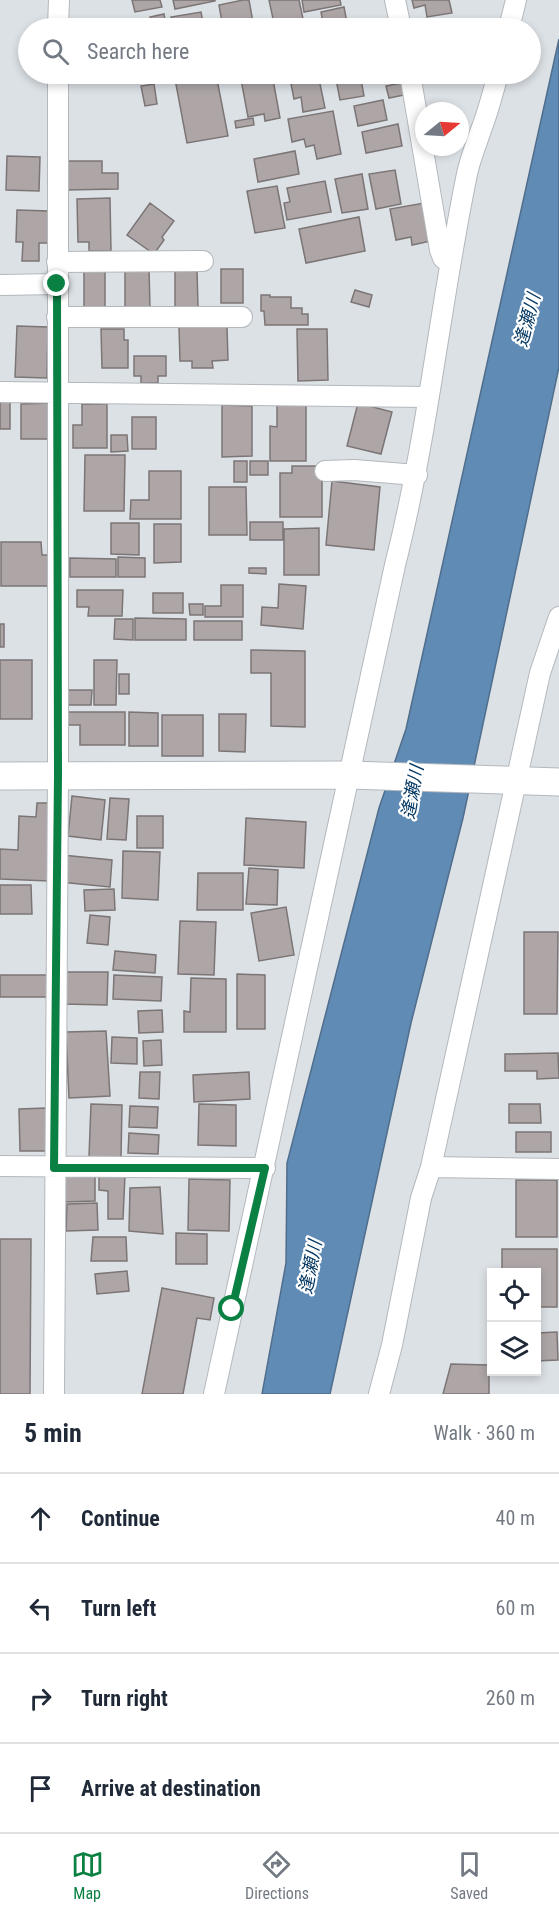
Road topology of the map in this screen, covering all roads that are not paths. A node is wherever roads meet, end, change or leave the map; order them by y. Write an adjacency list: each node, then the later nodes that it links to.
1 (59, 0): 4 (street)
2 (395, 0): 5 (street)
3 (516, 0): 6 (street)
4 (58, 18)
5 (399, 18)
6 (512, 18)
7 (58, 84): 11 (street)
8 (412, 84): 12 (street)
9 (495, 84): 12 (street)
10 (203, 261): 11 (street)
11 (57, 262): 13 (street)
12 (450, 263): 19 (street)
13 (57, 284): 14 (street); 15 (street)
14 (0, 285)
15 (57, 317): 16 (street); 18 (street)
16 (242, 317)
17 (0, 392): 18 (street)
18 (57, 392): 19 (street); 23 (street)
19 (429, 397): 21 (street)
20 (325, 471): 21 (street)
21 (417, 475): 24 (street)
22 (559, 617): 26 (street)
23 (58, 775): 24 (street); 25 (street); 30 (street)
24 (350, 775): 26 (street); 31 (street)
25 (0, 776)
26 (516, 780): 27 (street); 29 (street)
27 (559, 782)
28 (0, 1166): 30 (street)
29 (431, 1167): 32 (street); 35 (street)
30 (54, 1168): 31 (street); 33 (street)
31 (265, 1168): 34 (street)
32 (559, 1169)
33 (54, 1394)
34 (214, 1394)
35 (380, 1394)

